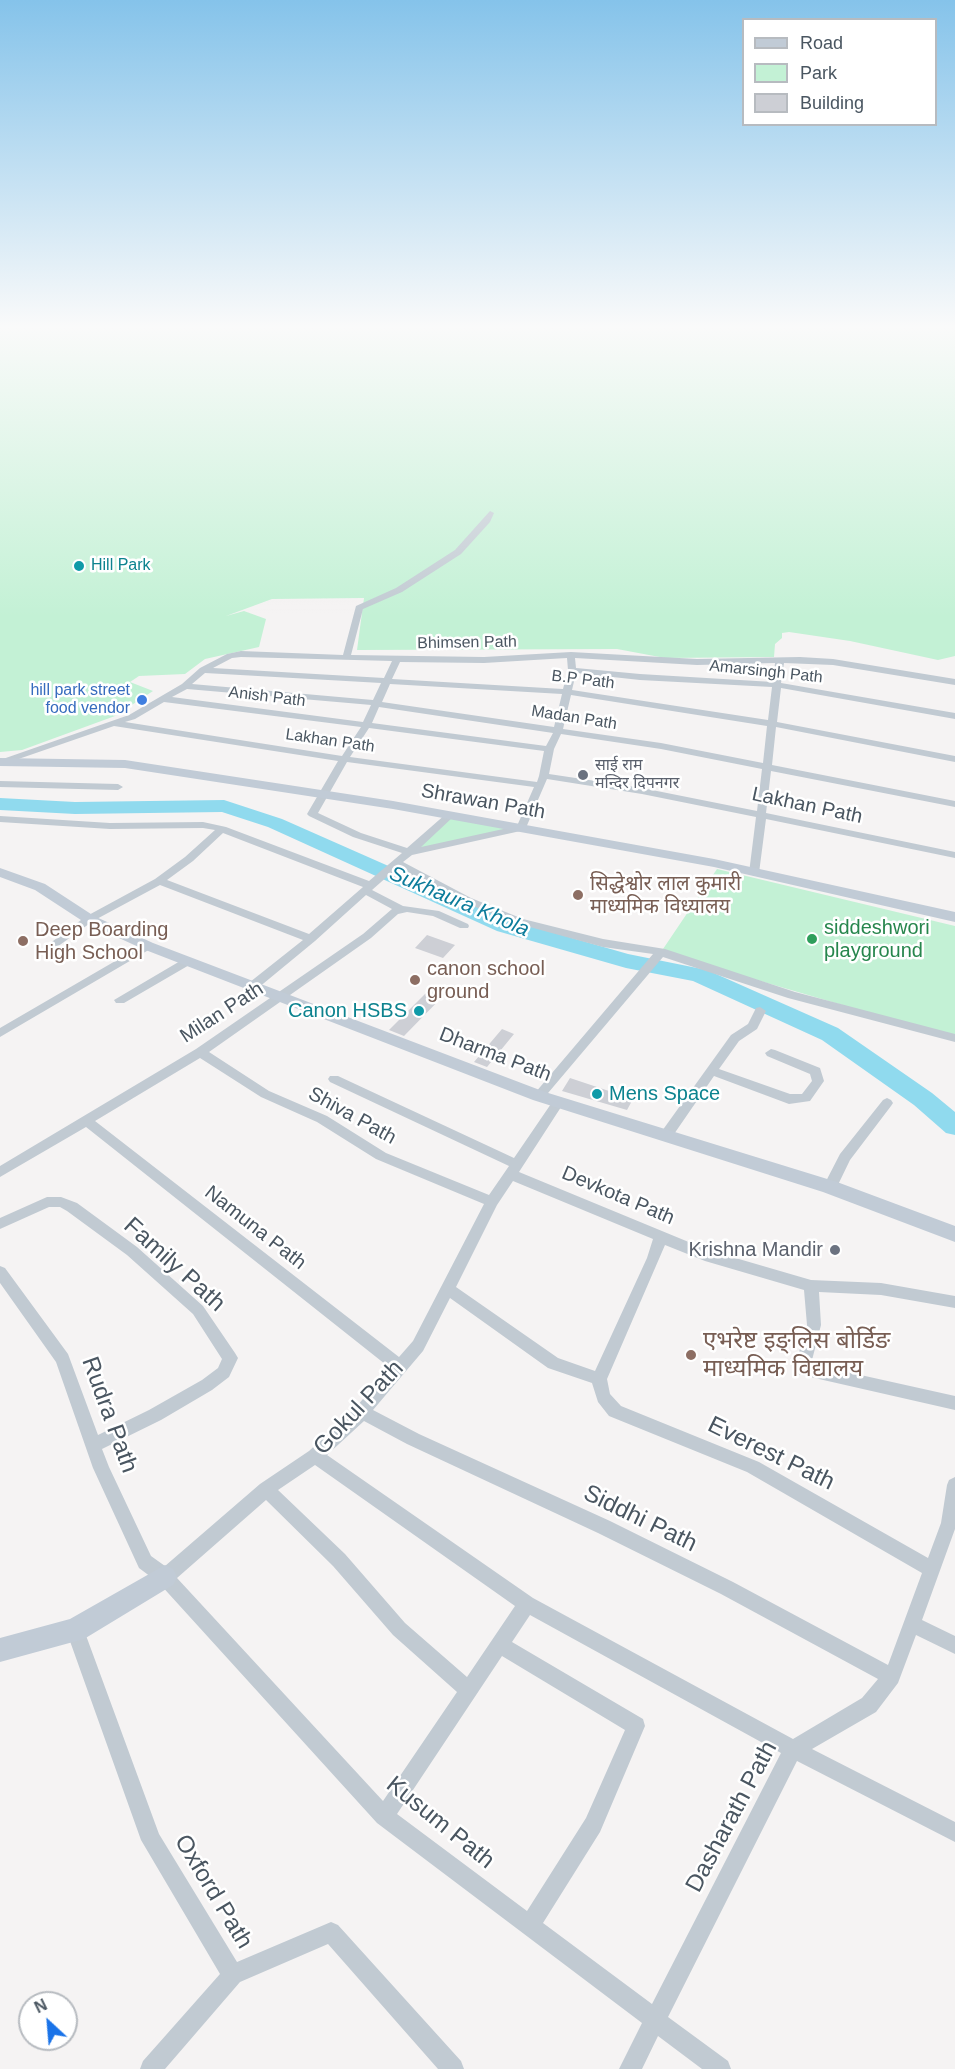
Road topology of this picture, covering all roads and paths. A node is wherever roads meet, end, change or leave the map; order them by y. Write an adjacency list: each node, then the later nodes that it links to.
1 (490, 513): 3 (street)
2 (571, 655): 4 (street, Bhimsen Path); 5 (street, Bhimsen Path); 7 (street)
3 (347, 656): 4 (street, Bhimsen Path); 6 (street, Bhimsen Path)
4 (397, 659): 9 (street)
5 (780, 660): 8 (street, Bhimsen Path); 10 (street)
6 (203, 670): 9 (street, B.P Path); 11 (street, Bhimsen Path)
7 (572, 670): 10 (street, Amarsingh Path); 12 (street)
8 (955, 682)
9 (387, 683): 12 (street, B.P Path); 14 (street)
10 (777, 685): 15 (street, Amarsingh Path); 18 (street)
11 (185, 686): 13 (street, Bhimsen Path); 14 (street, Madan Path)
12 (567, 692): 18 (street, B.P Path); 19 (street)
13 (163, 699): 16 (street, Bhimsen Path); 17 (street, Anish Path)
14 (375, 704): 17 (street); 19 (street, Madan Path)
15 (955, 716)
16 (116, 724): 21 (street, Lakhan Path); 23 (street, Bhimsen Path)
17 (366, 724): 20 (street, Anish Path); 21 (street)
18 (774, 724): 22 (street, B.P Path); 24 (street)
19 (558, 731): 20 (street); 24 (street, Madan Path)
20 (549, 749): 25 (street)
21 (344, 759): 25 (street, Lakhan Path); 28 (street)
22 (955, 759)
23 (2, 761): 28 (street, Shrawan Path)
24 (766, 767): 29 (street, Madan Path); 31 (street)
25 (542, 781): 31 (street, Lakhan Path); 33 (street)
26 (0, 784): 27 (street)
27 (118, 787)
28 (324, 796): 30 (street, Shrawan Path); 35 (street)
29 (955, 804)
30 (450, 815): 33 (street, Shrawan Path); 35 (street)
31 (763, 815): 36 (street, Lakhan Path); 39 (street)
32 (0, 819): 34 (street)
33 (521, 828): 35 (street); 39 (street, Shrawan Path)
34 (222, 829): 40 (street); 41 (street)
35 (410, 852): 37 (street)
36 (955, 855)
37 (396, 862): 41 (street); 49 (street)
38 (0, 872): 44 (street, Dharma Path)
39 (754, 873): 43 (street, Shrawan Path)
40 (159, 881): 44 (street); 46 (street)
41 (369, 885): 42 (street); 46 (street)
42 (400, 909): 45 (street); 52 (street, Milan Path)
43 (955, 916)
44 (89, 919): 47 (street); 48 (street, Dharma Path)
45 (464, 926)
46 (311, 939): 51 (street)
47 (57, 943)
48 (148, 946): 50 (street, Dharma Path); 55 (street)
49 (659, 956): 56 (street); 61 (street)
50 (187, 961): 51 (street, Dharma Path); 53 (street)
51 (254, 985): 52 (street, Dharma Path)
52 (283, 996): 57 (street, Milan Path); 61 (street, Dharma Path)
53 (120, 1000)
54 (760, 1011): 59 (street)
55 (0, 1033)
56 (955, 1038)
57 (200, 1052): 64 (street, Milan Path); 69 (street, Shiva Path)
58 (771, 1053): 59 (street)
59 (712, 1071): 65 (street)
60 (334, 1079): 66 (street, Devkota Path)
61 (539, 1096): 62 (street, Dharma Path)
62 (559, 1101): 65 (street, Dharma Path); 66 (street, Gokul Path)
63 (887, 1103): 68 (street)
64 (87, 1121): 67 (street, Milan Path); 77 (street, Namuna Path)
65 (667, 1134): 68 (street, Dharma Path)
66 (515, 1170): 69 (street, Gokul Path); 72 (street, Devkota Path)
67 (0, 1172)
68 (830, 1187): 71 (street, Dharma Path)
69 (492, 1202): 75 (street, Gokul Path)
70 (0, 1224): 81 (street, Family Path)
71 (955, 1234)
72 (661, 1237): 74 (street, Devkota Path); 78 (street)
73 (0, 1272): 81 (street, Rudra Path)
74 (811, 1286): 76 (street, Devkota Path); 79 (street)
75 (448, 1289): 77 (street, Gokul Path); 78 (street)
76 (955, 1302)
77 (399, 1366): 80 (street, Gokul Path)
78 (599, 1379): 86 (street, Everest Path)
79 (955, 1403)
80 (362, 1413): 82 (street, Gokul Path); 94 (street, Siddhi Path)
81 (94, 1445): 87 (street, Rudra Path)
82 (315, 1456): 84 (street, Gokul Path); 88 (street)
83 (955, 1485): 85 (street, Dasharath Path)
84 (266, 1489): 87 (street, Gokul Path); 95 (street)
85 (952, 1524): 86 (street, Dasharath Path)
86 (933, 1570): 89 (street, Dasharath Path)
87 (165, 1577): 90 (street, Gokul Path); 97 (street, Kusum Path)
88 (527, 1604): 91 (street); 96 (street)
89 (914, 1625): 92 (street); 94 (street, Dasharath Path)
90 (75, 1630): 93 (street, Gokul Path); 100 (street, Oxford Path)
91 (501, 1645): 95 (street); 99 (street)
92 (955, 1645)
93 (0, 1650)
94 (892, 1677): 96 (street, Dasharath Path)
95 (470, 1691): 97 (street)
96 (792, 1749): 98 (street); 101 (street, Dasharath Path)
97 (384, 1816): 99 (street, Kusum Path)
98 (955, 1832)
99 (530, 1926): 101 (street, Kusum Path)
100 (233, 1975): 102 (street); 103 (street, Oxford Path)
101 (657, 2019): 104 (street, Dasharath Path); 105 (street, Kusum Path)
102 (151, 2069)
103 (453, 2069)
104 (630, 2069)
105 (720, 2069)

